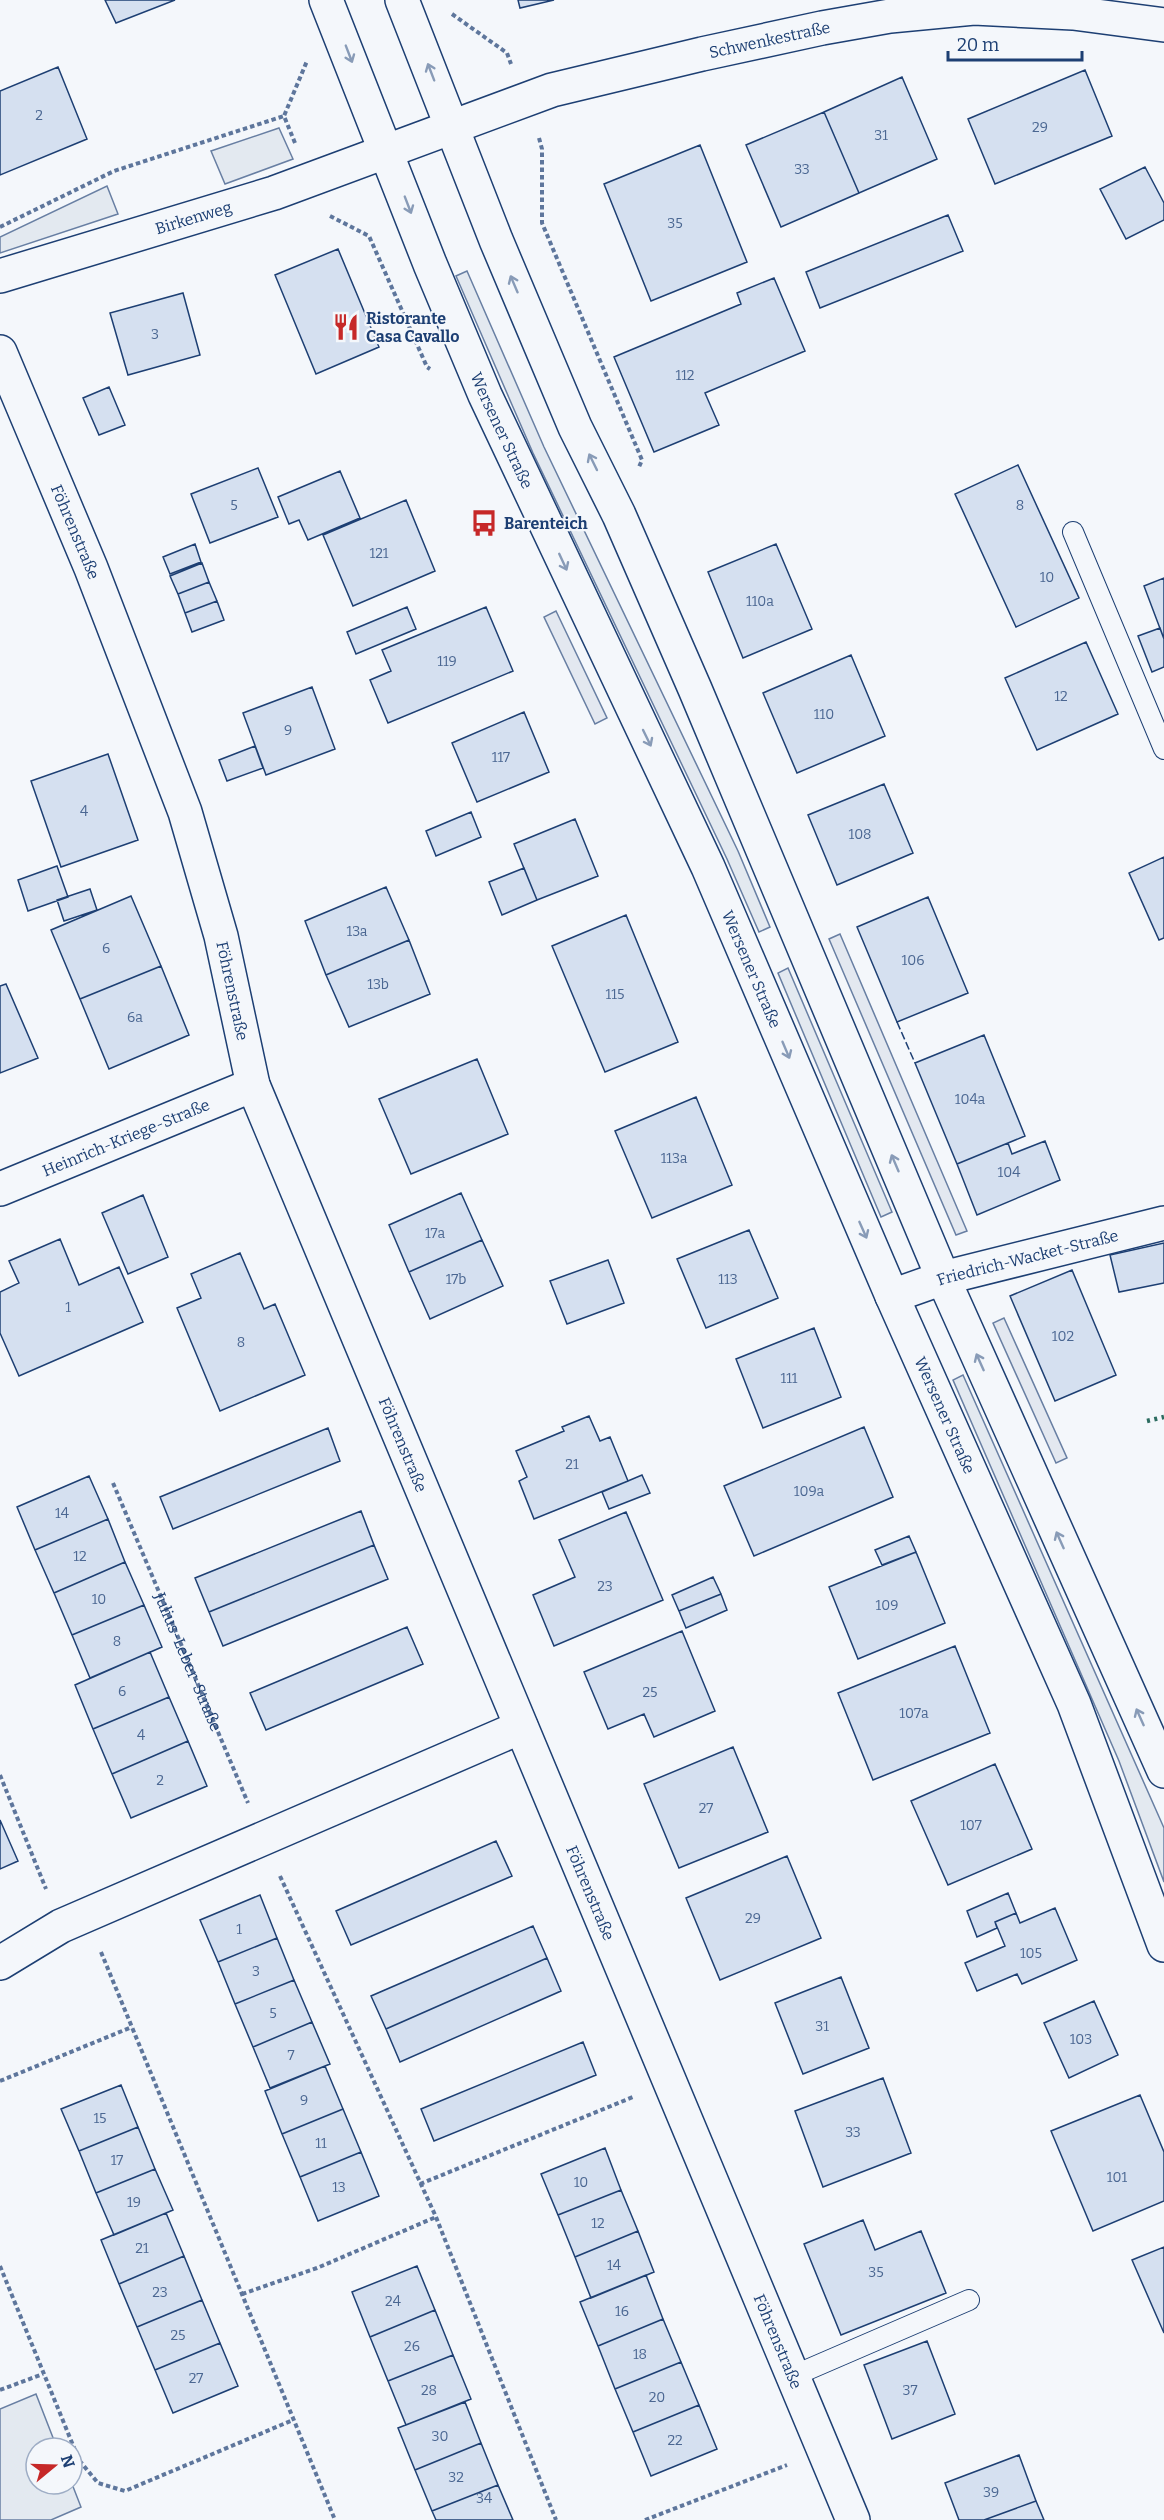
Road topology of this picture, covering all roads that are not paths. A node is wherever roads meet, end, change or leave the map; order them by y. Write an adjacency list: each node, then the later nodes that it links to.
1 (326, 0): 6 (street, Wersener Straße, one-way to 6)
2 (402, 0): 5 (street, one-way to 2)
3 (974, 4): 4 (street, Schwenkestraße); 5 (street, Schwenkestraße)
4 (1164, 25)
5 (452, 126): 6 (street, Schwenkestraße); 14 (street, one-way to 5)
6 (387, 151): 7 (street, Birkenweg); 15 (street, Wersener Straße, one-way to 15)
7 (0, 276)
8 (0, 352): 11 (street, Föhrenstraße)
9 (1073, 532): 10 (lane)
10 (1164, 748)
11 (253, 1085): 12 (street, Heinrich-Kriege-Straße); 16 (street, Föhrenstraße)
12 (0, 1189)
13 (1164, 1223): 14 (street, Friedrich-Wacket-Straße)
14 (943, 1278): 15 (street, Friedrich-Wacket-Straße); 17 (street, one-way to 14)
15 (892, 1296): 18 (street, Wersener Straße)
16 (521, 1727): 19 (street); 21 (street, Föhrenstraße)
17 (1164, 1771)
18 (1164, 1945)
19 (0, 1963)
20 (969, 2300): 21 (lane)
21 (793, 2376): 22 (street, Föhrenstraße)
22 (853, 2520)

